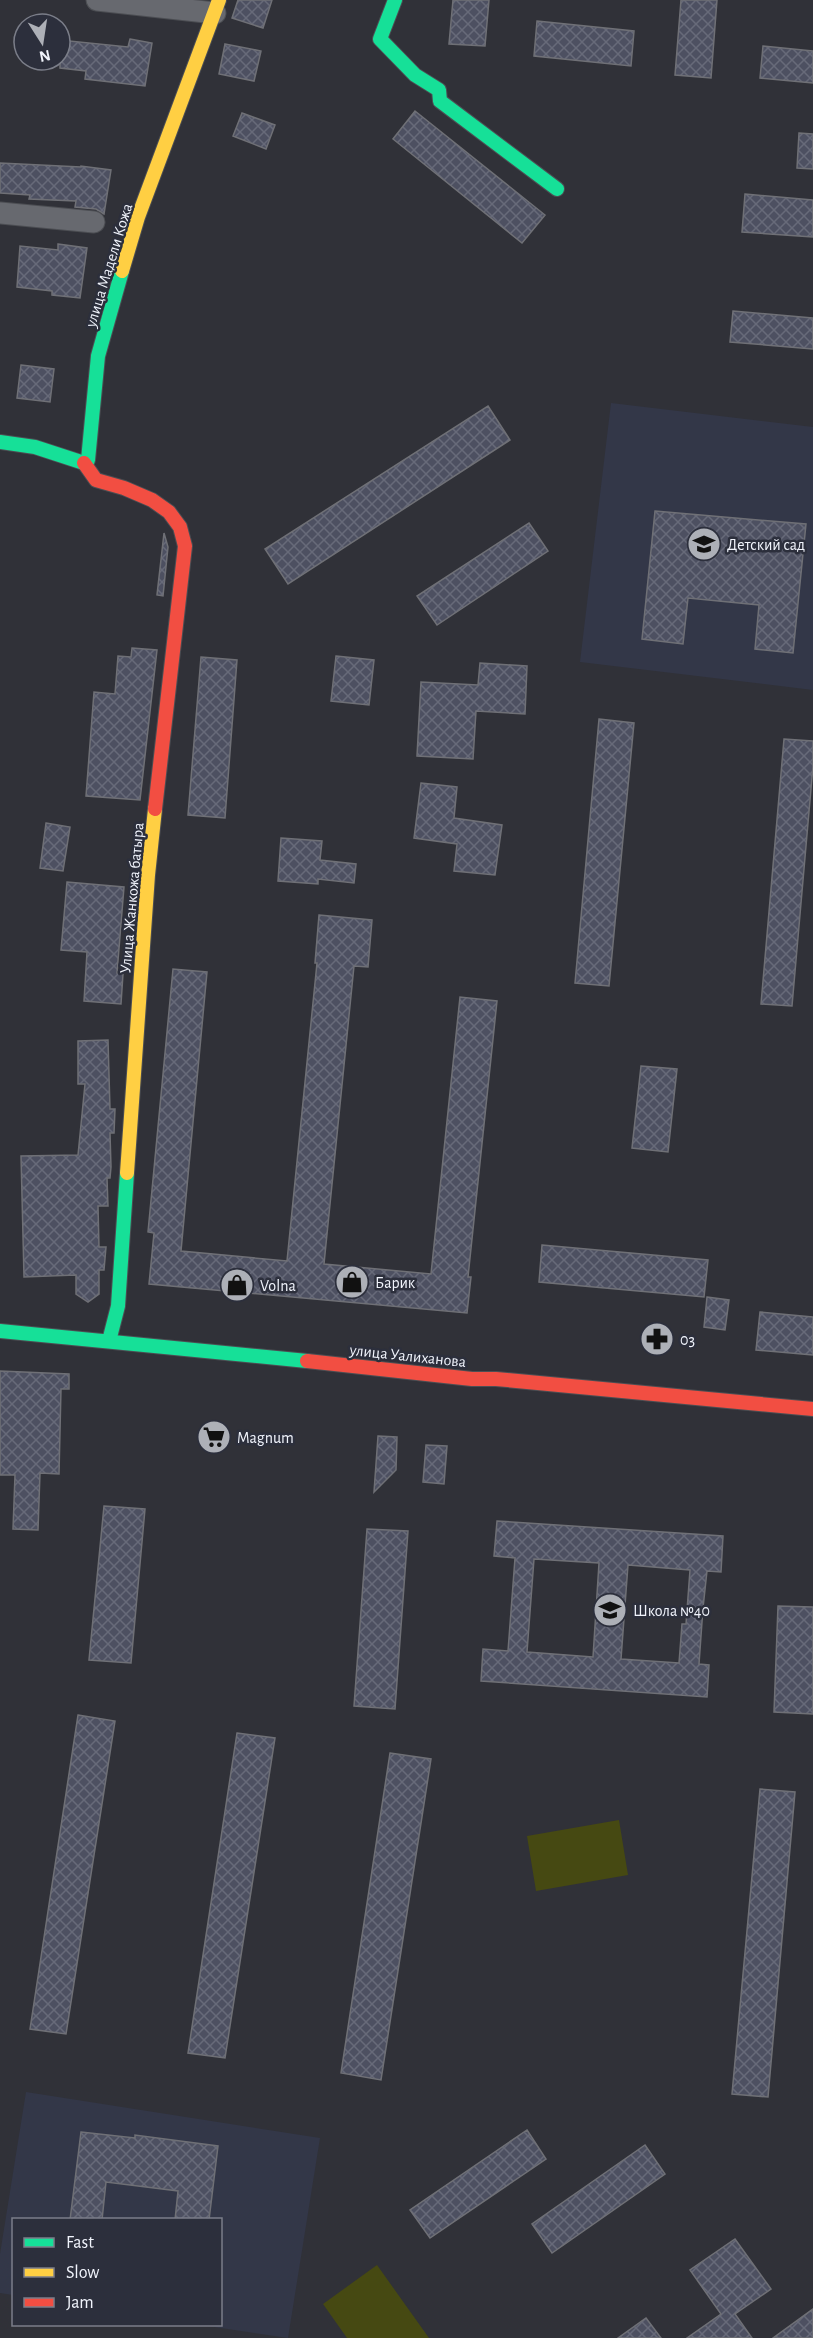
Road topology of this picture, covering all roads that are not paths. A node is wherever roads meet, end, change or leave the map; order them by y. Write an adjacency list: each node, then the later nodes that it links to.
1 (97, 0): 3 (street)
2 (395, 0): 4 (street)
3 (217, 6): 8 (street, улица Мадели Кожа)
4 (557, 189)
5 (0, 213): 6 (street)
6 (94, 222)
7 (0, 442): 8 (street)
8 (84, 463): 10 (street, Улица Жанкожа батыра)
9 (0, 1331): 10 (street, улица Уалиханова)
10 (109, 1341): 11 (street, улица Уалиханова)
11 (813, 1409)

